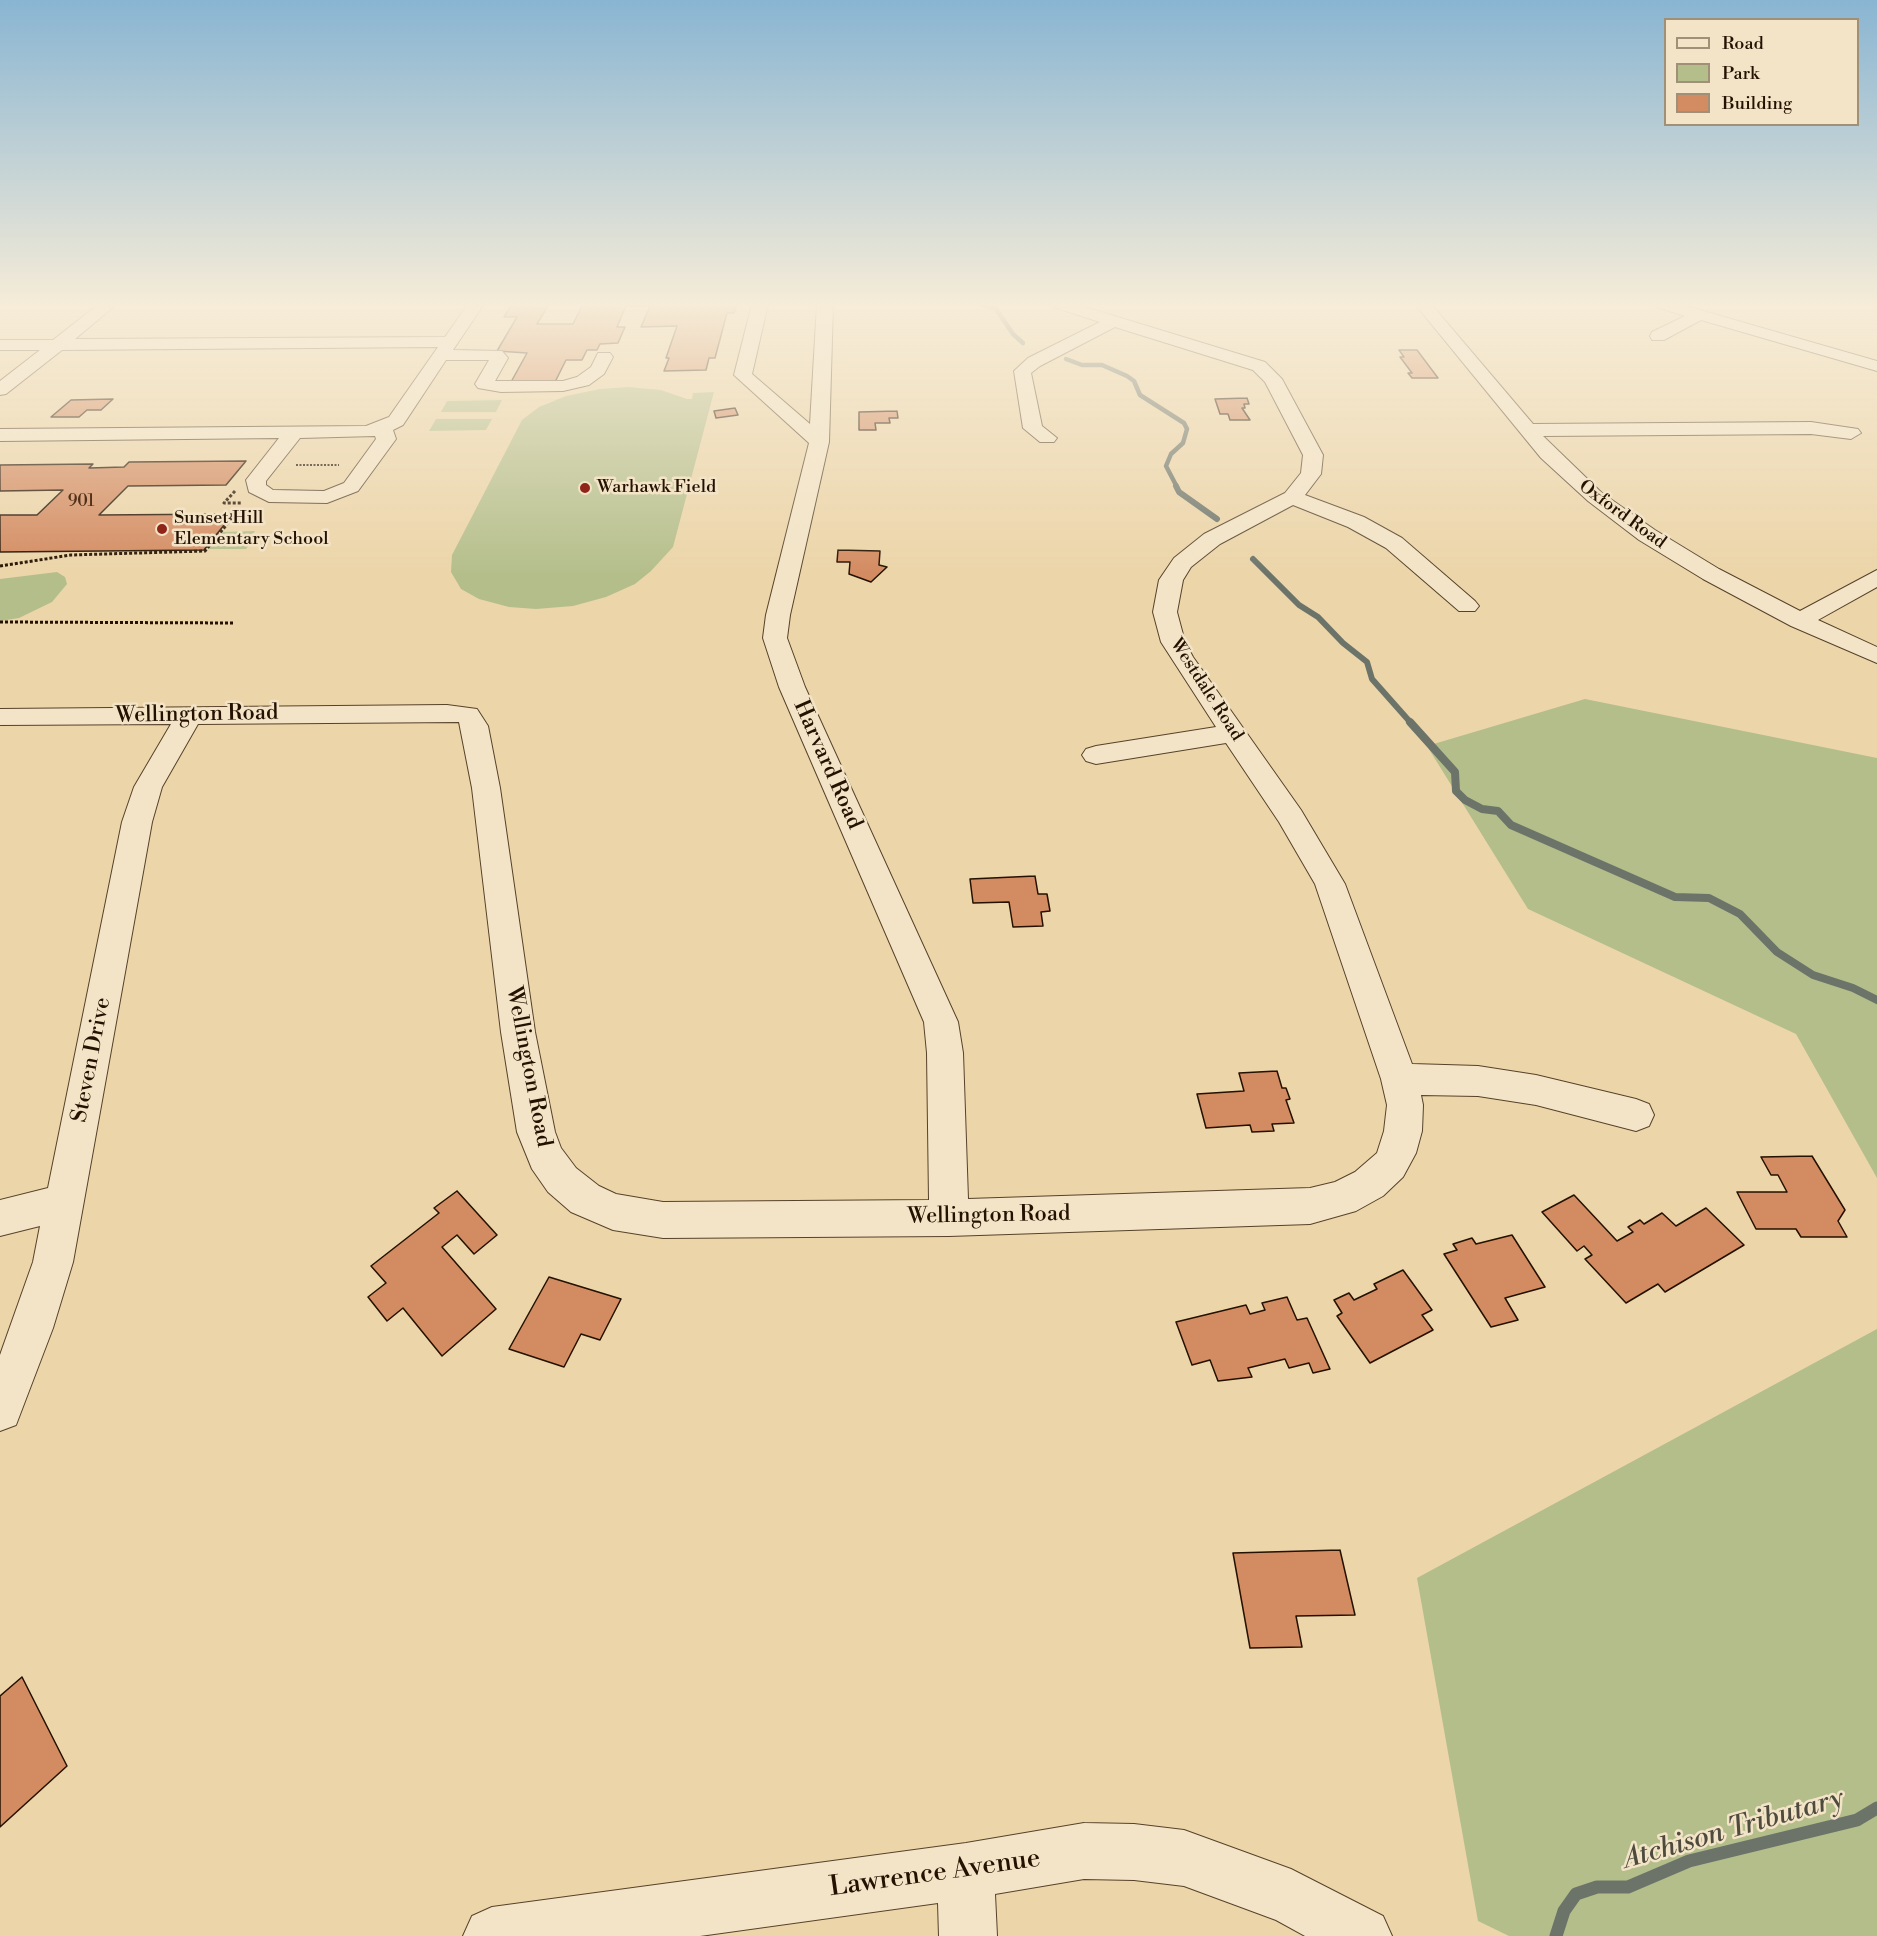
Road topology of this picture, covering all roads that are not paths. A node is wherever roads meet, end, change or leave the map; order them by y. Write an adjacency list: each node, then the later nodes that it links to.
1 (415, 394): 7 (street)
2 (765, 394): 13 (street)
3 (821, 394): 13 (street, Harvard Road)
4 (1026, 394): 12 (street)
5 (1280, 394): 14 (street, Westdale Road)
6 (1498, 394): 8 (street, Oxford Road)
7 (383, 428): 9 (street); 9 (street)
8 (1527, 430): 10 (street); 17 (street, Oxford Road)
9 (294, 433): 11 (street)
10 (1851, 434)
11 (0, 435)
12 (1047, 438)
13 (819, 442): 28 (street, Harvard Road)
14 (1292, 497): 16 (street); 21 (street, Westdale Road)
15 (1877, 578): 17 (street)
16 (1467, 606)
17 (1800, 621): 18 (street, Oxford Road)
18 (1877, 656)
19 (189, 715): 20 (street, Wellington Road); 26 (street, Steven Drive); 28 (street, Wellington Road)
20 (0, 717)
21 (1233, 733): 22 (street); 23 (street, Westdale Road)
22 (1095, 755)
23 (1399, 1079): 24 (street); 25 (street, Westdale Road)
24 (1636, 1114)
25 (1390, 1165): 28 (street, Wellington Road)
26 (66, 1201): 27 (street); 29 (street, Steven Drive)
27 (0, 1218)
28 (949, 1218)
29 (0, 1409)
30 (966, 1870): 31 (street, Lawrence Avenue); 32 (street); 33 (street, Lawrence Avenue)
31 (492, 1936)
32 (968, 1936)
33 (1363, 1936)

